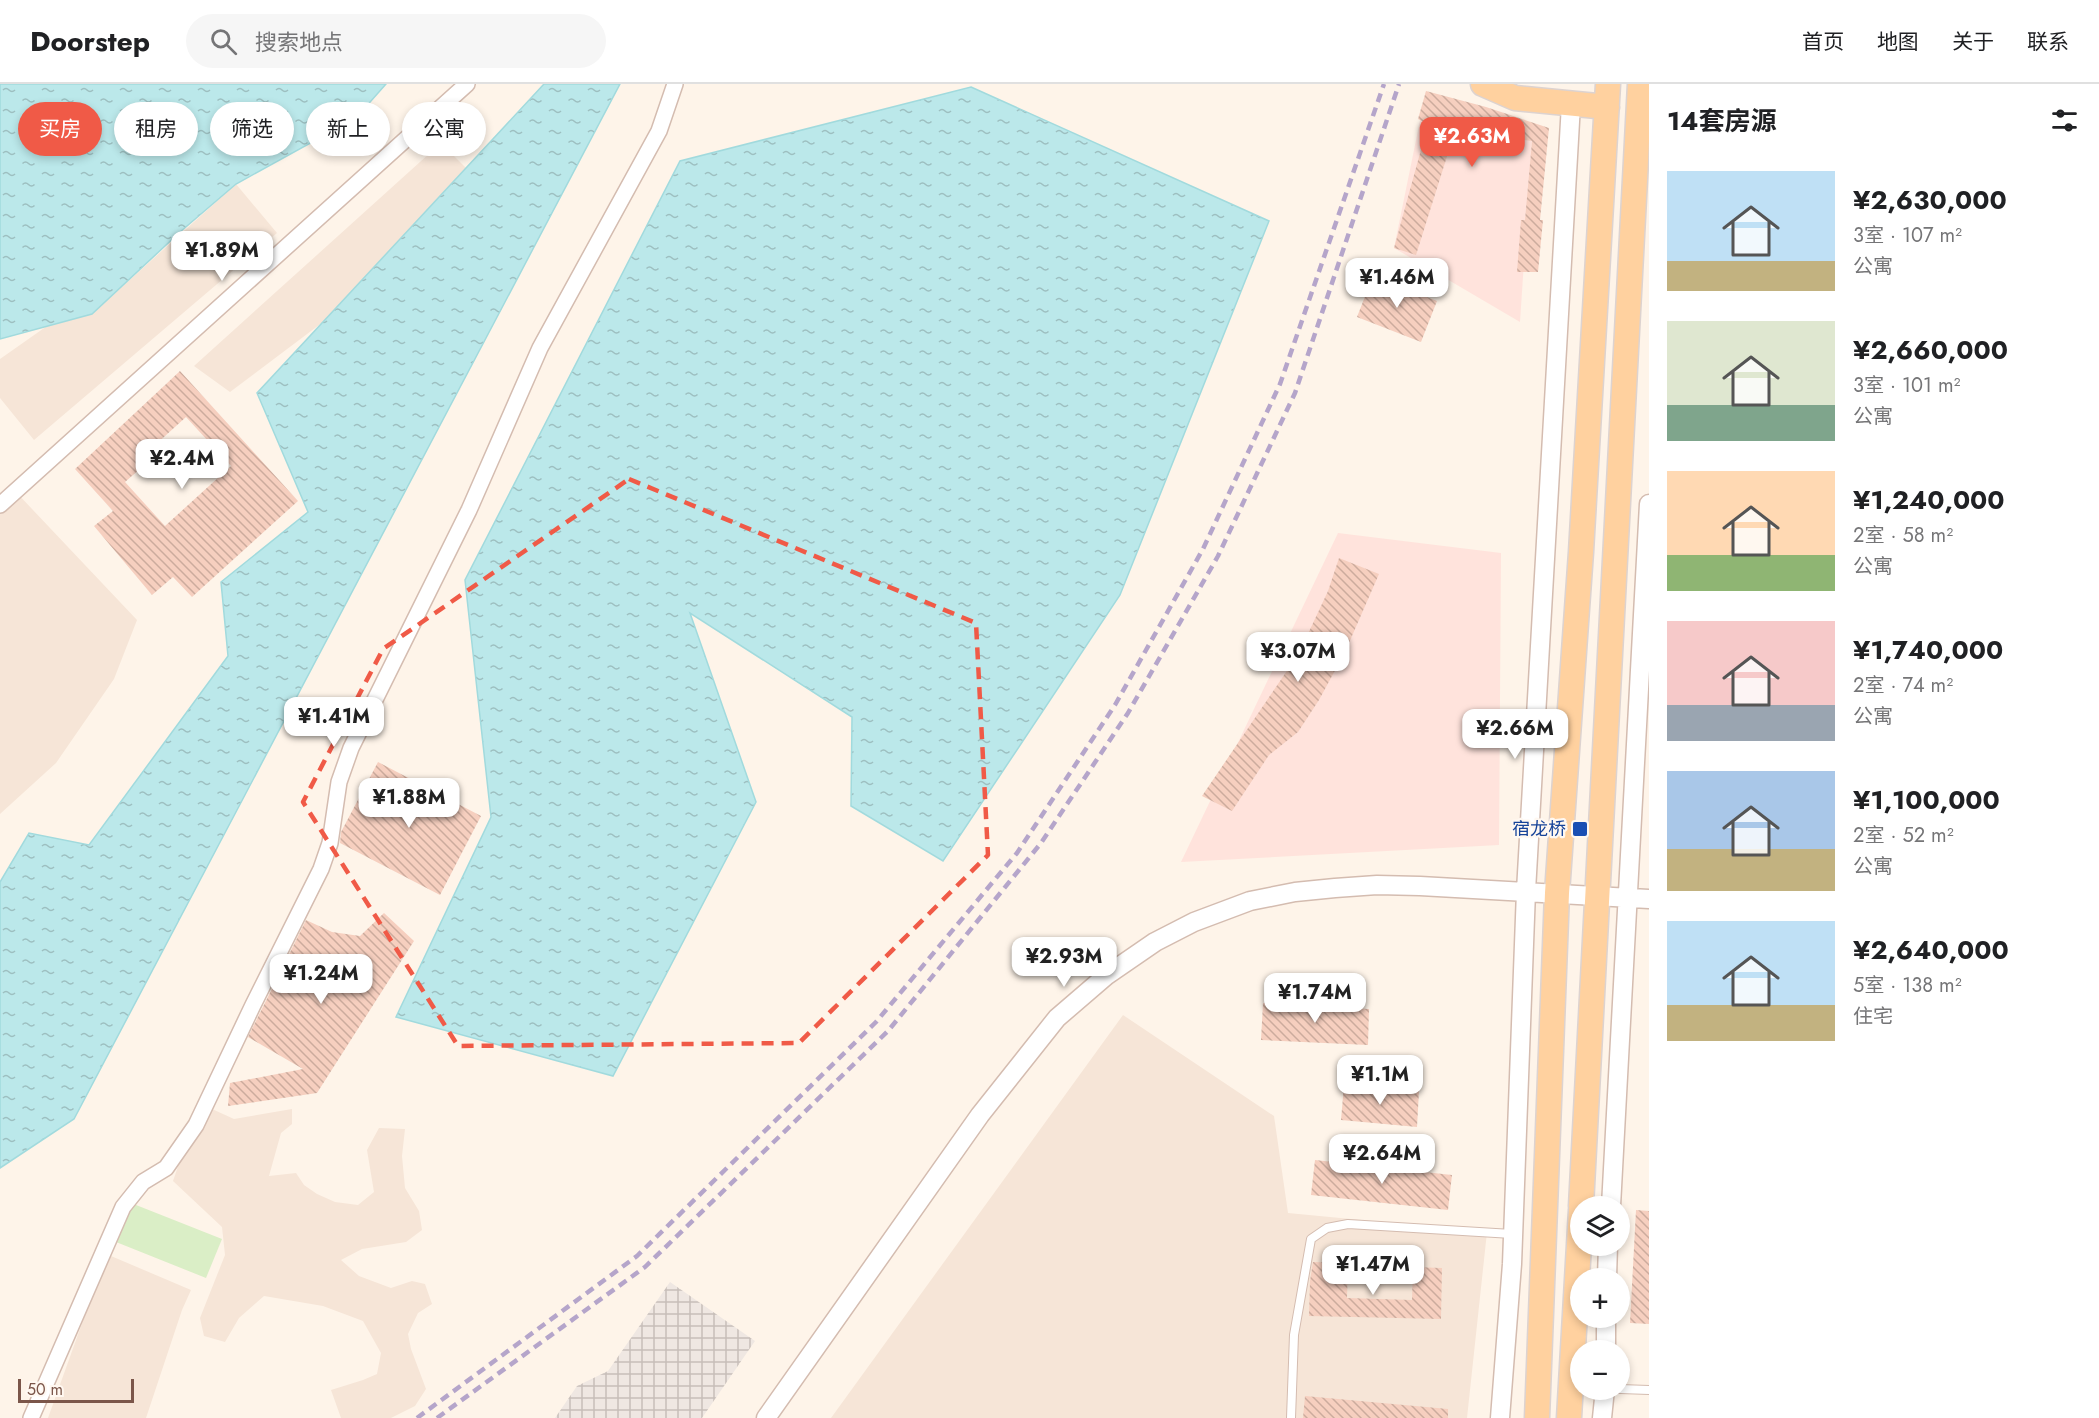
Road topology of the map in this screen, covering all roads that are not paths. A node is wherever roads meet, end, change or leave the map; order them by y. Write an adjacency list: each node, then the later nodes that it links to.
1 (467, 84): 8 (street)
2 (675, 84): 21 (street)
3 (1483, 84): 6 (main road)
4 (1608, 95): 6 (main road); 10 (main road)
5 (1642, 99): 11 (main road)
6 (1571, 104): 9 (street)
7 (1649, 504): 12 (street)
8 (0, 505)
9 (1526, 891): 10 (street); 16 (street); 22 (street)
10 (1557, 893): 11 (street); 25 (main road)
11 (1599, 895): 12 (street); 14 (main road)
12 (1627, 898): 13 (street); 15 (street)
13 (1649, 899)
14 (1582, 1196)
15 (1612, 1196)
16 (1513, 1234): 23 (lane); 24 (street)
17 (1578, 1256): 26 (main road)
18 (1630, 1389): 19 (lane)
19 (1649, 1390)
20 (1604, 1400): 27 (street)
21 (31, 1418)
22 (766, 1418)
23 (1291, 1418)
24 (1500, 1418)
25 (1537, 1418)
26 (1569, 1418)
27 (1602, 1418)

